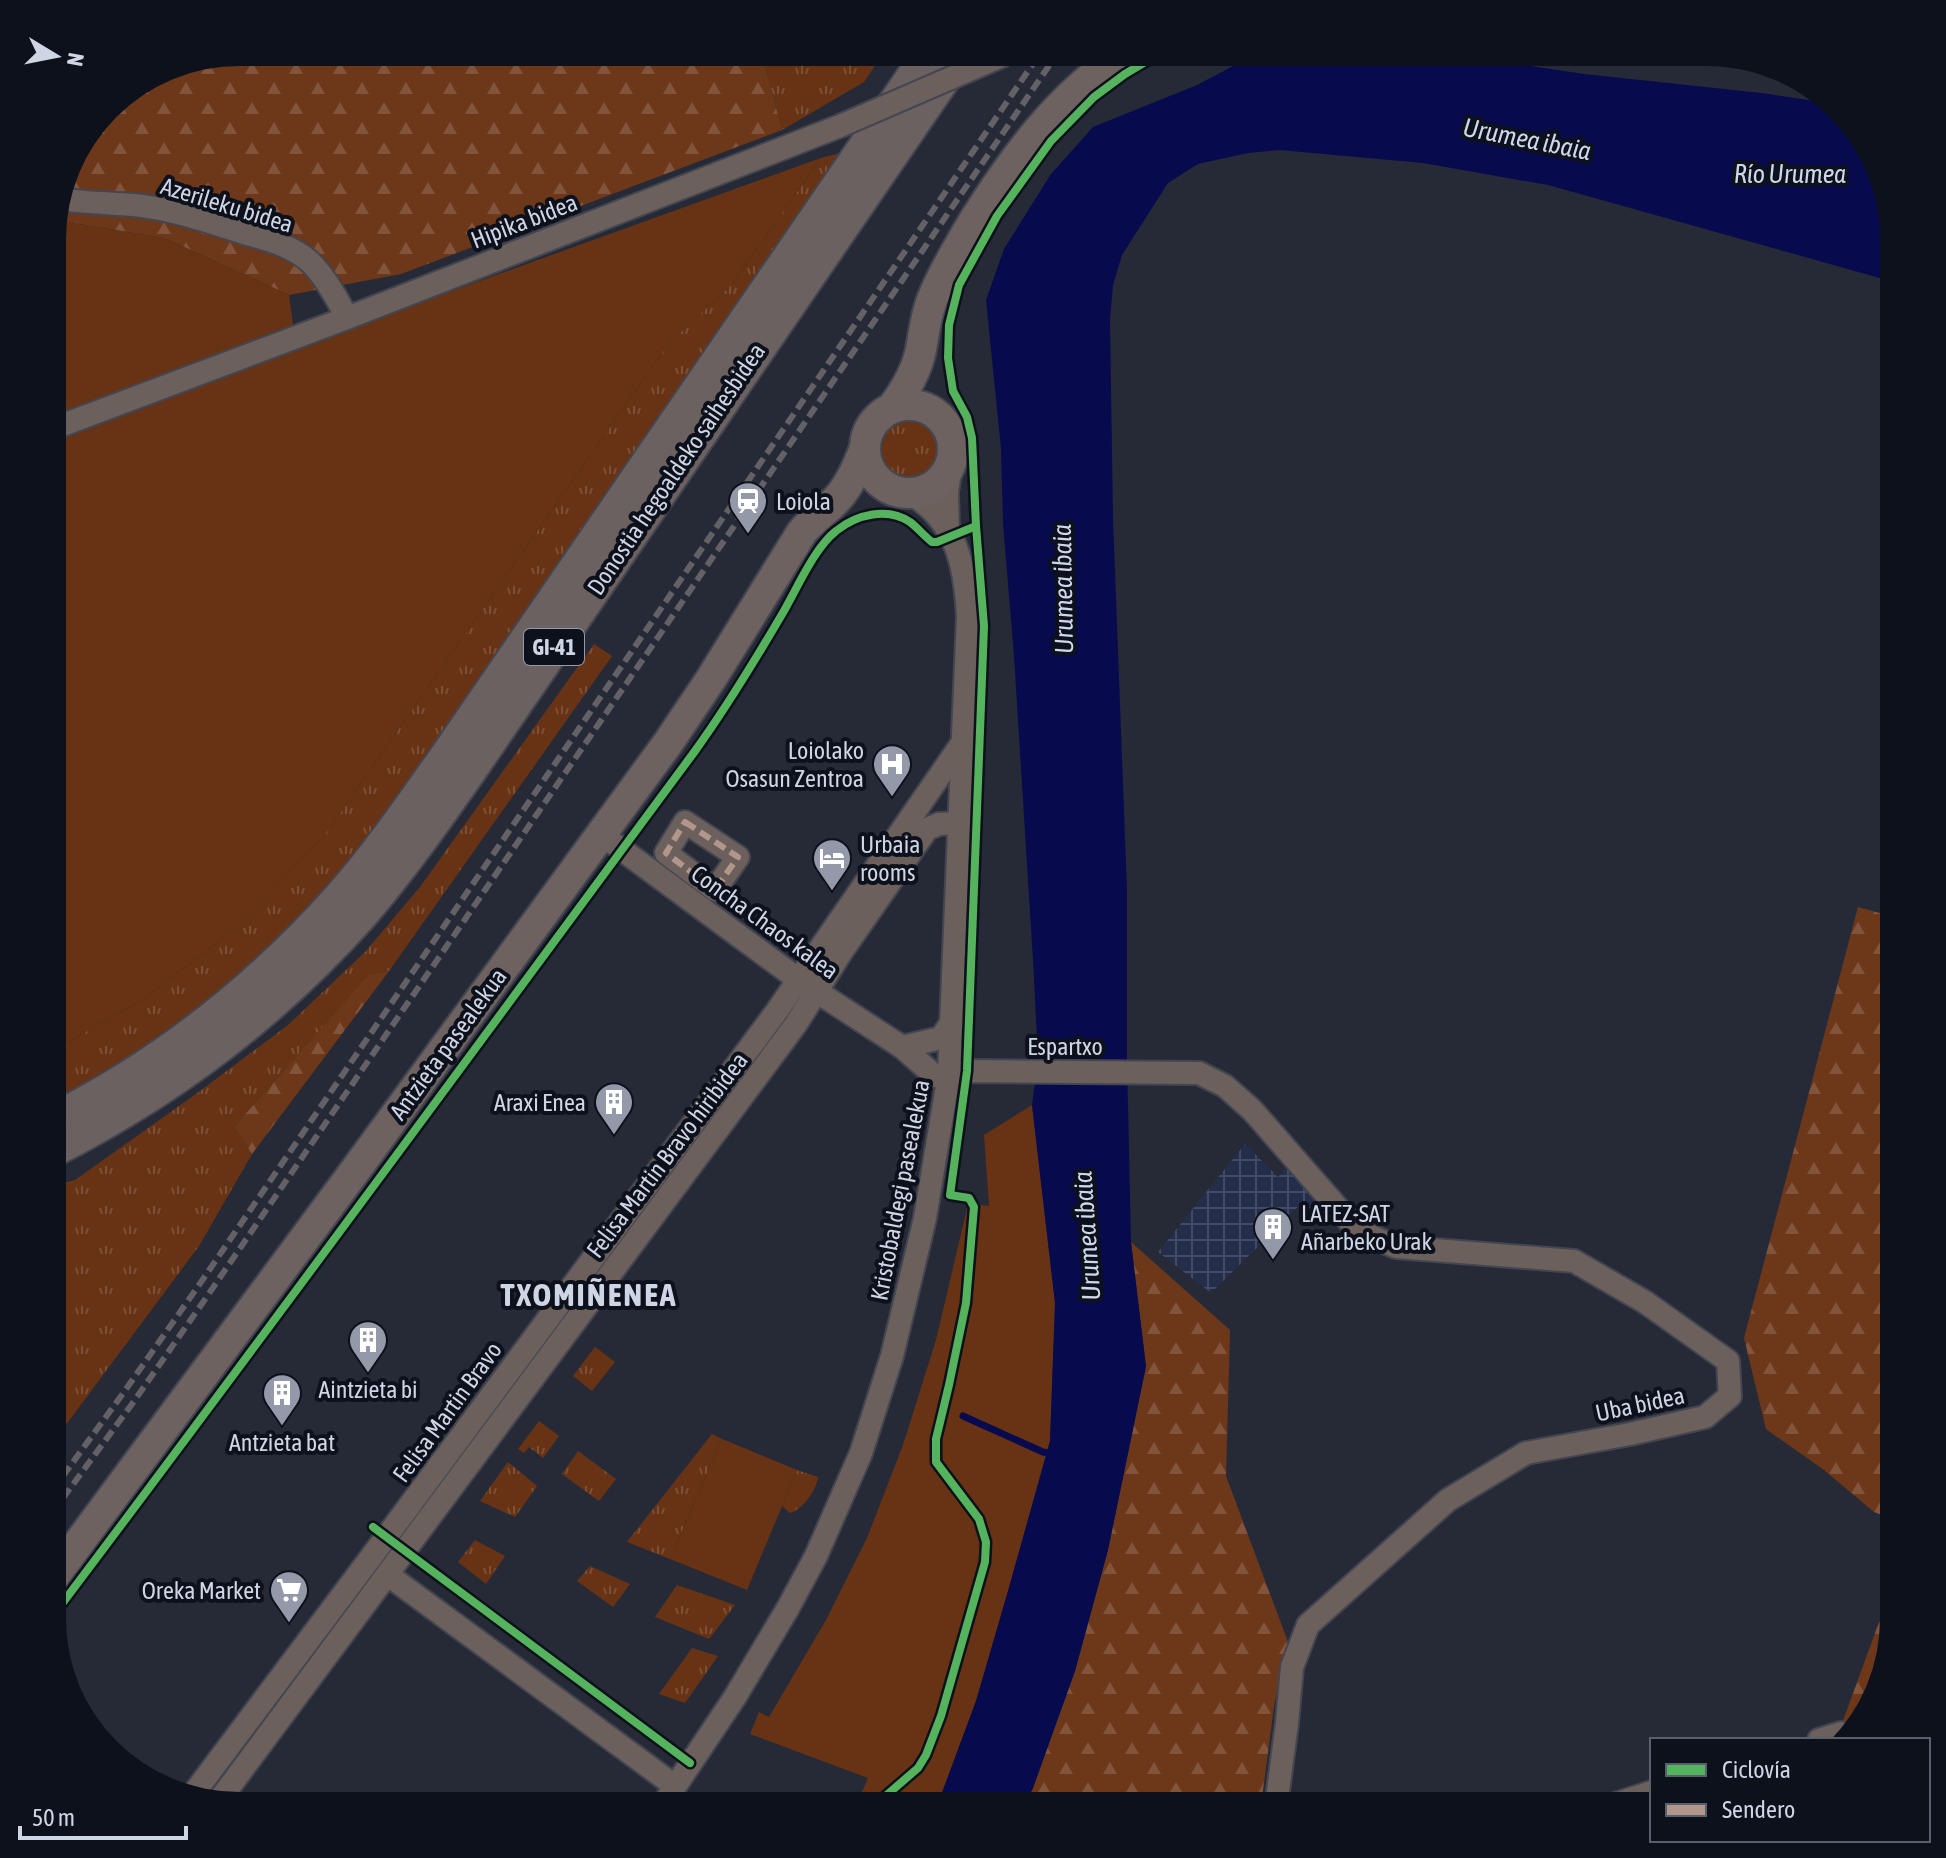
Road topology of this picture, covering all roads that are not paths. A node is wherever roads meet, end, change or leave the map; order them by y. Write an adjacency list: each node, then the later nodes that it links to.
1 (921, 66): 24 (main road, Donostia hegoaldeko saihesbidea / GI-41)
2 (951, 66): 25 (main road, Donostia hegoaldeko saihesbidea / GI-41)
3 (980, 66): 6 (street, Hipika bidea, bridge)
4 (1106, 66): 7 (main road)
5 (70, 201): 6 (street, Azerileku bidea)
6 (347, 318): 10 (street, Hipika bidea)
7 (920, 354): 8 (main road); 9 (main road)
8 (892, 408): 9 (main road); 11 (main road)
9 (936, 414): 12 (main road)
10 (66, 424)
11 (865, 448): 13 (main road); 14 (main road, Antzieta pasealekua)
12 (951, 466): 13 (main road); 15 (street, Kristobaldegi pasealekua)
13 (902, 492): 14 (main road, Antzieta pasealekua); 15 (street, Kristobaldegi pasealekua)
14 (833, 503): 18 (main road, Antzieta pasealekua)
15 (948, 529): 16 (street, Kristobaldegi pasealekua)
16 (964, 741): 17 (street, Kristobaldegi pasealekua); 19 (street)
17 (960, 823): 19 (street, Felisa Martin Bravo hiribidea); 20 (street, Kristobaldegi pasealekua)
18 (602, 835): 19 (street, Concha Chaos kalea); 26 (main road, Antzieta pasealekua)
19 (808, 986): 21 (street, Concha Chaos kalea); 27 (street, Felisa Martin Bravo hiribidea); 29 (street, Felisa Martin Bravo)
20 (953, 1020): 21 (street); 23 (street, Kristobaldegi pasealekua)
21 (902, 1047): 23 (street, Concha Chaos kalea)
22 (1181, 1072): 23 (street, Espartxo); 32 (street, Uba bidea)
23 (949, 1074): 28 (street, Kristobaldegi pasealekua)
24 (66, 1113)
25 (66, 1142)
26 (66, 1560)
27 (388, 1575): 28 (street); 30 (street, Felisa Martin Bravo hiribidea)
28 (675, 1786): 31 (street, Kristobaldegi pasealekua)
29 (198, 1787)
30 (226, 1792)
31 (671, 1792)
32 (1278, 1792)

